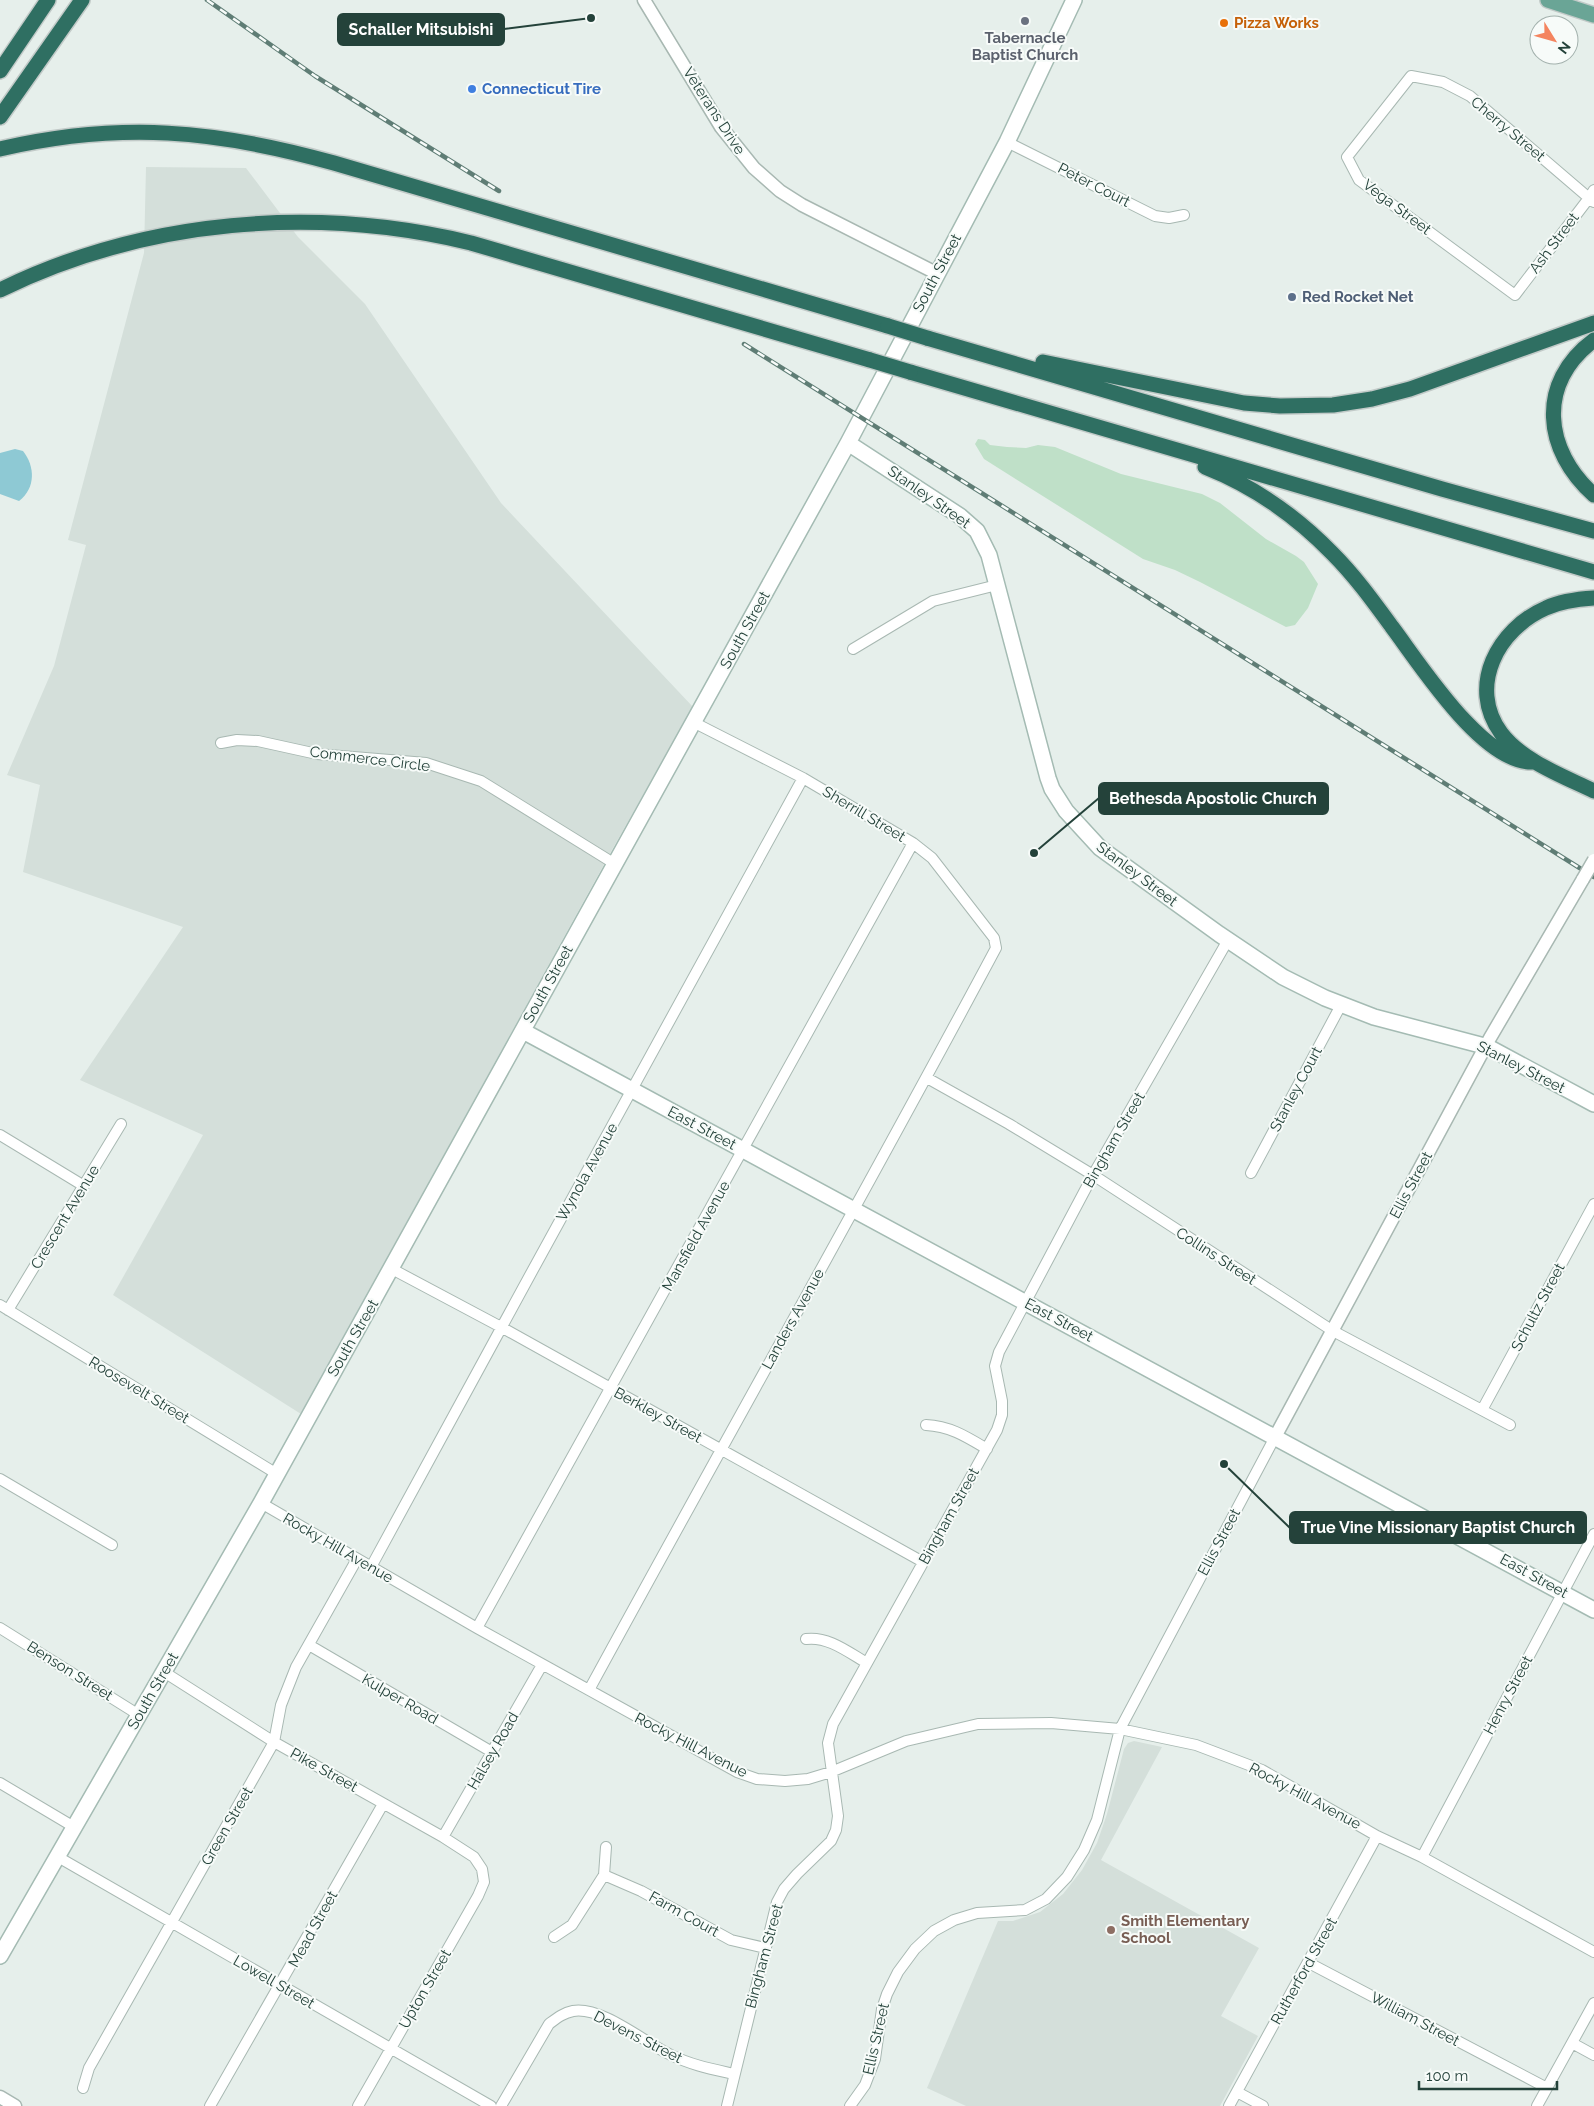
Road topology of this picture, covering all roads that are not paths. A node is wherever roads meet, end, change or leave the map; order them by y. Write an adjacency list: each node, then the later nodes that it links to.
1 (48, 0): 7 (highway)
2 (82, 0): 9 (highway)
3 (644, 0): 14 (street, Veterans Drive)
4 (1074, 0): 10 (main road, South Street)
5 (1548, 0): 6 (main road)
6 (1594, 15)
7 (0, 71)
8 (1411, 76): 12 (street, Cherry Street); 16 (street, Vega Street)
9 (0, 117)
10 (1007, 142): 13 (street, Peter Court); 14 (main road, South Street)
11 (0, 149): 19 (highway, bridge)
12 (1592, 197): 16 (street, Ash Street)
13 (1184, 215)
14 (936, 273): 20 (main road, South Street)
15 (0, 290): 21 (highway, bridge)
16 (1515, 295)
17 (1594, 323): 19 (highway)
18 (1594, 340): 22 (highway)
19 (990, 356): 23 (highway)
20 (848, 443): 25 (main road, Stanley Street); 28 (main road, South Street)
21 (1161, 445): 24 (highway); 30 (highway)
22 (1594, 495)
23 (1594, 531)
24 (1594, 572)
25 (997, 585): 27 (street); 38 (main road, Stanley Street)
26 (1594, 598): 30 (highway)
27 (853, 648)
28 (693, 722): 31 (street, Sherrill Street); 37 (main road, South Street)
29 (221, 743): 37 (street, Commerce Circle)
30 (1533, 762): 32 (highway)
31 (804, 778): 35 (street, Sherrill Street); 44 (street, Wynola Avenue)
32 (1577, 783): 33 (highway); 34 (highway)
33 (1594, 784)
34 (1594, 791)
35 (913, 843): 39 (street, Sherrill Street); 48 (street, Mansfield Avenue)
36 (1594, 860): 42 (street, Ellis Street, bridge)
37 (615, 864): 41 (main road, South Street)
38 (1228, 940): 40 (main road, Stanley Street); 50 (street, Bingham Street)
39 (996, 948): 43 (street, Landers Avenue)
40 (1341, 1005): 42 (main road, Stanley Street); 49 (street, Stanley Court)
41 (522, 1031): 44 (main road, East Street); 54 (main road, South Street)
42 (1486, 1046): 45 (main road, Stanley Street); 58 (street, Ellis Street)
43 (927, 1078): 50 (street, Collins Street); 53 (street, Landers Avenue)
44 (633, 1090): 48 (main road, East Street); 57 (street, Wynola Avenue)
45 (1594, 1104)
46 (122, 1124): 51 (street, Crescent Avenue)
47 (0, 1135): 51 (street)
48 (743, 1150): 53 (main road, East Street); 59 (street, Mansfield Avenue)
49 (1251, 1173)
50 (1093, 1175): 55 (street, Bingham Street); 58 (street, Collins Street)
51 (84, 1186): 56 (street, Crescent Avenue)
52 (1594, 1204): 60 (street, Schultz Street)
53 (854, 1210): 55 (main road, East Street); 65 (street, Landers Avenue)
54 (392, 1269): 57 (street, Berkley Street); 66 (main road, South Street)
55 (1025, 1302): 63 (main road, East Street); 64 (street, Bingham Street)
56 (4, 1308): 66 (street, Roosevelt Street)
57 (501, 1327): 59 (street, Berkley Street); 73 (street, Wynola Avenue)
58 (1333, 1331): 60 (street, Collins Street); 63 (street, Ellis Street)
59 (611, 1389): 65 (street, Berkley Street); 77 (street, Mansfield Avenue)
60 (1482, 1410): 62 (street, Collins Street)
61 (926, 1425): 64 (street)
62 (1510, 1425)
63 (1275, 1437): 74 (main road, East Street); 85 (street, Ellis Street)
64 (987, 1448): 72 (street, Bingham Street)
65 (720, 1449): 72 (street, Berkley Street); 83 (street, Landers Avenue)
66 (277, 1474): 68 (main road, South Street)
67 (0, 1479): 70 (street)
68 (261, 1503): 71 (street, Rocky Hill Avenue); 82 (main road, South Street)
69 (1594, 1534): 74 (street, Henry Street)
70 (112, 1545)
71 (357, 1559): 73 (street, Rocky Hill Avenue); 79 (street, Green Street)
72 (922, 1562): 80 (street, Bingham Street)
73 (371, 1567): 77 (street, Rocky Hill Avenue)
74 (1563, 1592): 75 (main road, East Street); 96 (street, Henry Street)
75 (1594, 1610)
76 (0, 1628): 84 (street, Benson Street)
77 (477, 1628): 81 (street, Rocky Hill Avenue)
78 (806, 1639): 80 (street)
79 (309, 1645): 86 (street, Green Street); 87 (street, Kulper Road)
80 (867, 1662): 88 (street, Bingham Street)
81 (542, 1665): 83 (street, Rocky Hill Avenue); 87 (street, Halsey Road)
82 (164, 1672): 84 (main road, South Street); 86 (street, Pike Street)
83 (589, 1690): 88 (street, Rocky Hill Avenue)
84 (139, 1714): 91 (main road, South Street)
85 (1120, 1729): 88 (street, Rocky Hill Avenue); 92 (street, Rocky Hill Avenue); 121 (street, Ellis Street)
86 (274, 1742): 90 (street, Pike Street); 99 (street, Green Street)
87 (492, 1752): 93 (street, Halsey Road)
88 (831, 1772): 101 (street, Bingham Street)
89 (0, 1783): 91 (street)
90 (383, 1804): 93 (street, Pike Street); 105 (street, Mead Street)
91 (74, 1827): 95 (main road, South Street)
92 (1377, 1836): 96 (street, Rocky Hill Avenue); 104 (street, Rutherford Street)
93 (443, 1837): 97 (street, Pike Street)
94 (606, 1847): 98 (street)
95 (58, 1857): 99 (street, Lowell Street); 103 (main road, South Street)
96 (1422, 1857): 102 (street, Rocky Hill Avenue)
97 (482, 1869): 108 (street, Upton Street)
98 (604, 1876): 100 (street); 101 (street, Farm Court)
99 (172, 1924): 105 (street, Lowell Street); 111 (street, Green Street)
100 (554, 1937)
101 (765, 1948): 110 (street, Bingham Street)
102 (1594, 1952)
103 (0, 1956)
104 (1309, 1963): 112 (street, William Street); 113 (street, Rutherford Street)
105 (280, 1986): 108 (street, Lowell Street); 116 (street, Mead Street)
106 (1594, 2003): 107 (street)
107 (1572, 2043): 109 (street); 112 (street)
108 (390, 2048): 117 (street, Upton Street); 118 (street, Lowell Street)
109 (1594, 2055)
110 (734, 2074): 119 (street, Devens Street); 120 (street, Bingham Street)
111 (83, 2088)
112 (1547, 2088): 124 (street)
113 (1237, 2092): 122 (street, Rutherford Street); 123 (street)
114 (0, 2097): 115 (street)
115 (15, 2106)
116 (210, 2106)
117 (358, 2106)
118 (491, 2106)
119 (501, 2106)
120 (727, 2106)
121 (850, 2106)
122 (1230, 2106)
123 (1263, 2106)
124 (1537, 2106)

